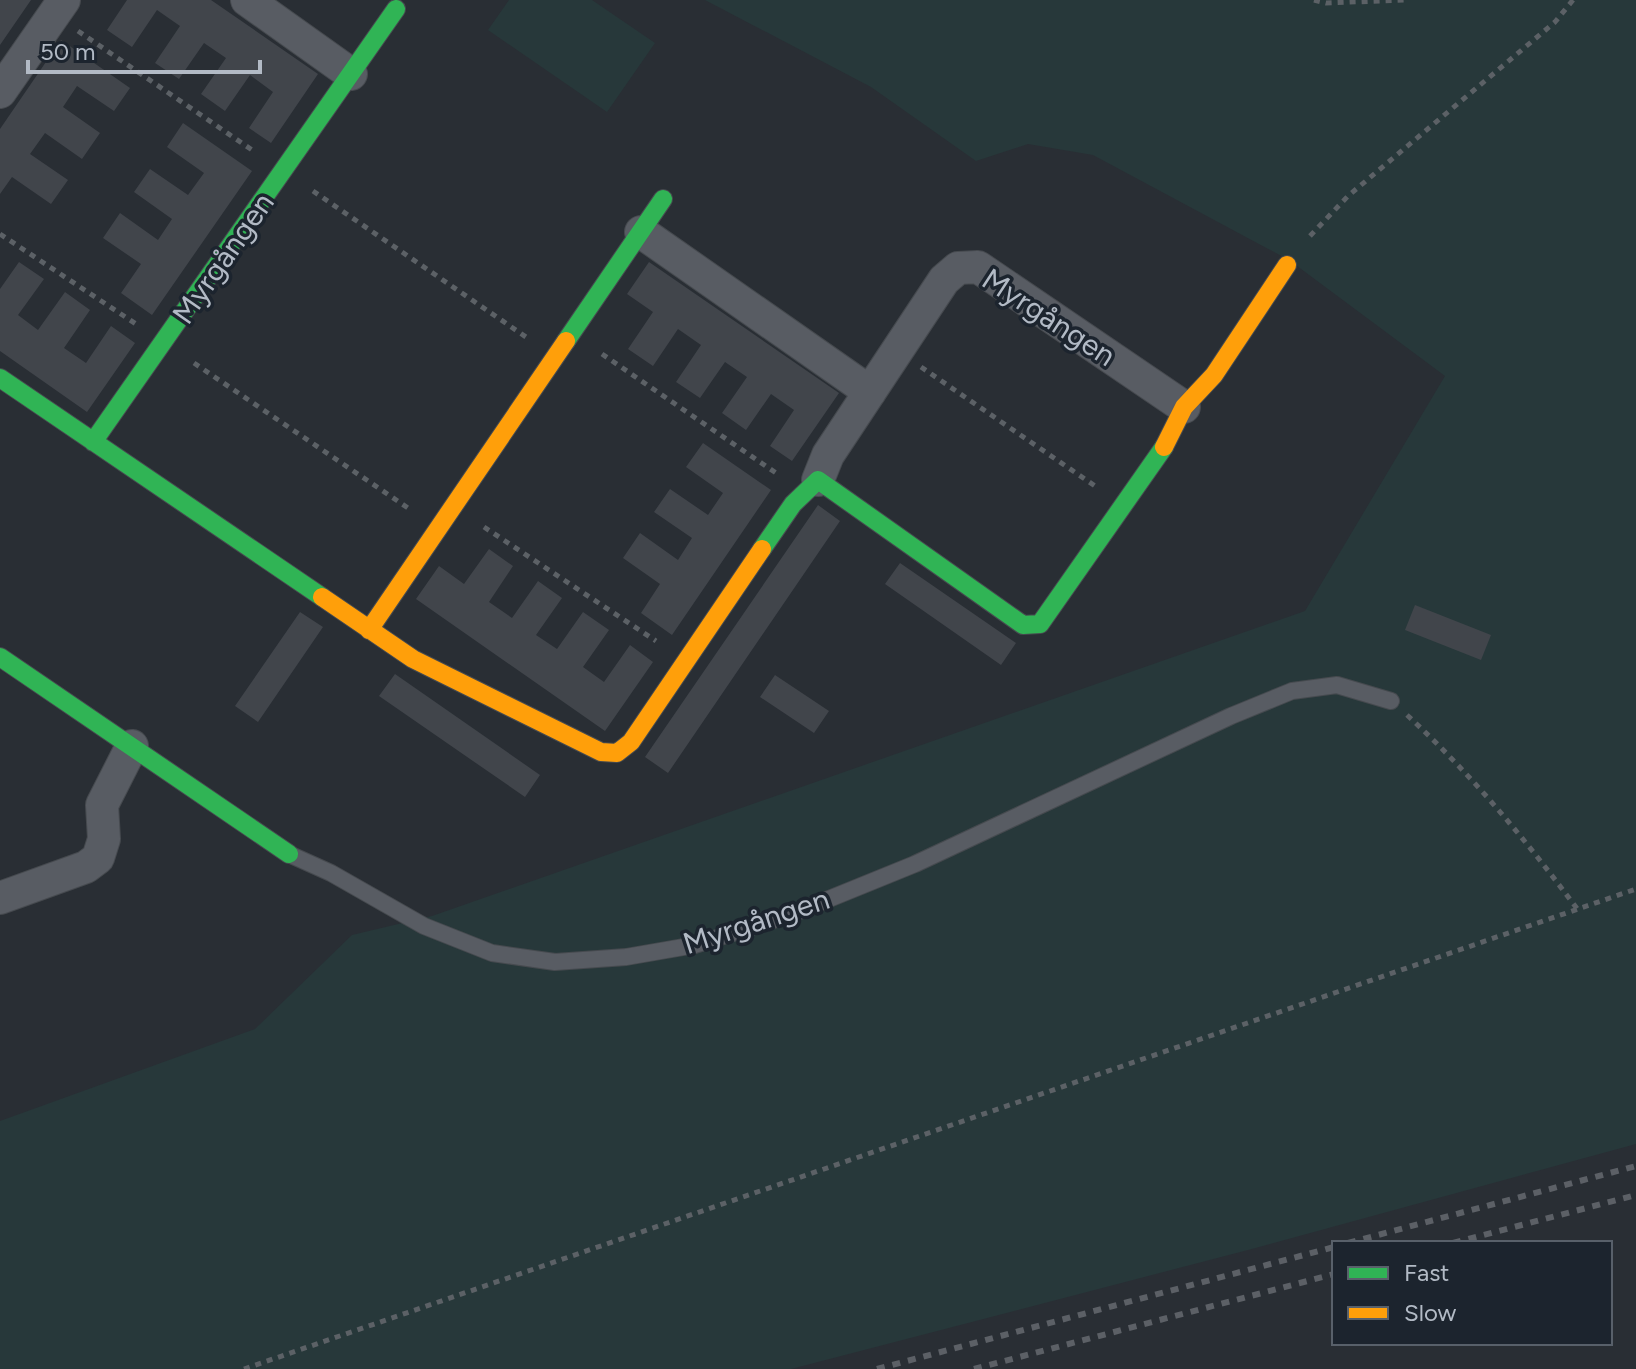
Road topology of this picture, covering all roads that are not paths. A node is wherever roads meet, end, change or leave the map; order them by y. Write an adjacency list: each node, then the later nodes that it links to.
1 (64, 0): 5 (street)
2 (247, 0): 4 (street)
3 (396, 9): 4 (street, Myrgången)
4 (351, 74): 12 (street, Myrgången)
5 (0, 92)
6 (663, 199): 7 (street)
7 (641, 232): 10 (street); 14 (street)
8 (1287, 265): 11 (street)
9 (0, 378): 12 (street, Myrgången)
10 (870, 392): 11 (street, Myrgången); 13 (street, Myrgången)
11 (1184, 407): 13 (street)
12 (93, 442): 14 (street, Myrgången)
13 (811, 487): 14 (street, Myrgången)
14 (369, 630)
15 (0, 657): 17 (street, Myrgången)
16 (1391, 701): 18 (lane, Myrgången)
17 (132, 746): 18 (street, Myrgången); 19 (street)
18 (289, 854)
19 (0, 898)

